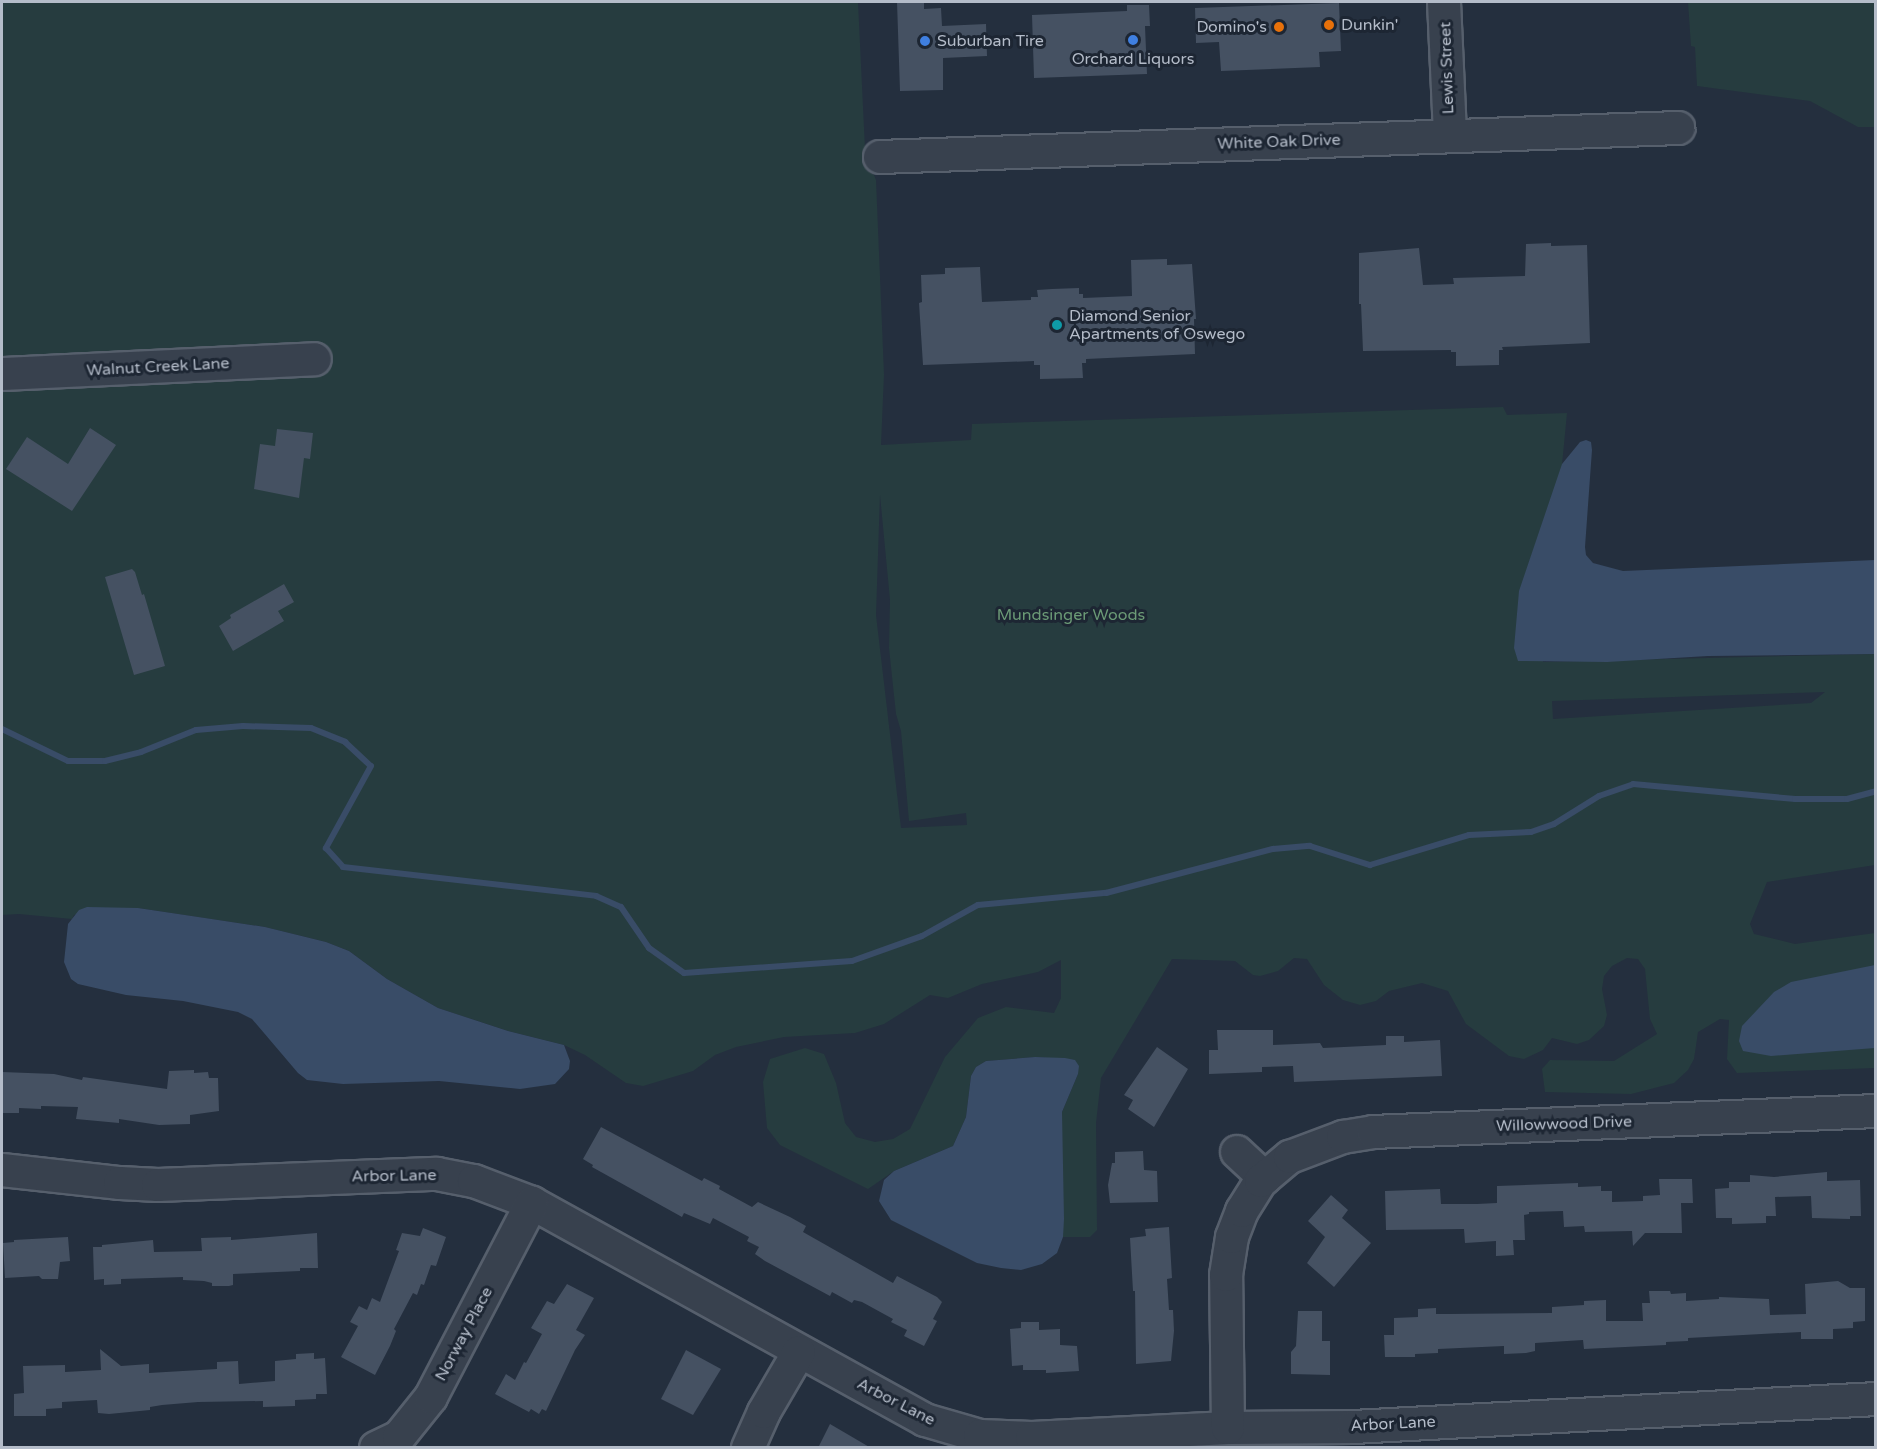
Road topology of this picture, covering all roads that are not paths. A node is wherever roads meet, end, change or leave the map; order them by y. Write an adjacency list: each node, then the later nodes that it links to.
1 (1444, 2): 3 (street, Lewis Street)
2 (1678, 128): 3 (street, White Oak Drive)
3 (1450, 135): 4 (street, White Oak Drive)
4 (880, 157)
5 (315, 359): 6 (street, Walnut Creek Lane)
6 (2, 374)
7 (1875, 1111): 10 (street, Willowwood Drive)
8 (1237, 1152): 10 (street)
9 (2, 1170): 11 (street, Arbor Lane)
10 (1264, 1178): 14 (street, Willowwood Drive)
11 (532, 1203): 12 (street, Arbor Lane); 15 (street, Norway Place)
12 (799, 1352): 14 (street, Arbor Lane); 16 (street)
13 (1875, 1399): 14 (street, Arbor Lane)
14 (1228, 1428)
15 (376, 1448)
16 (748, 1448)

